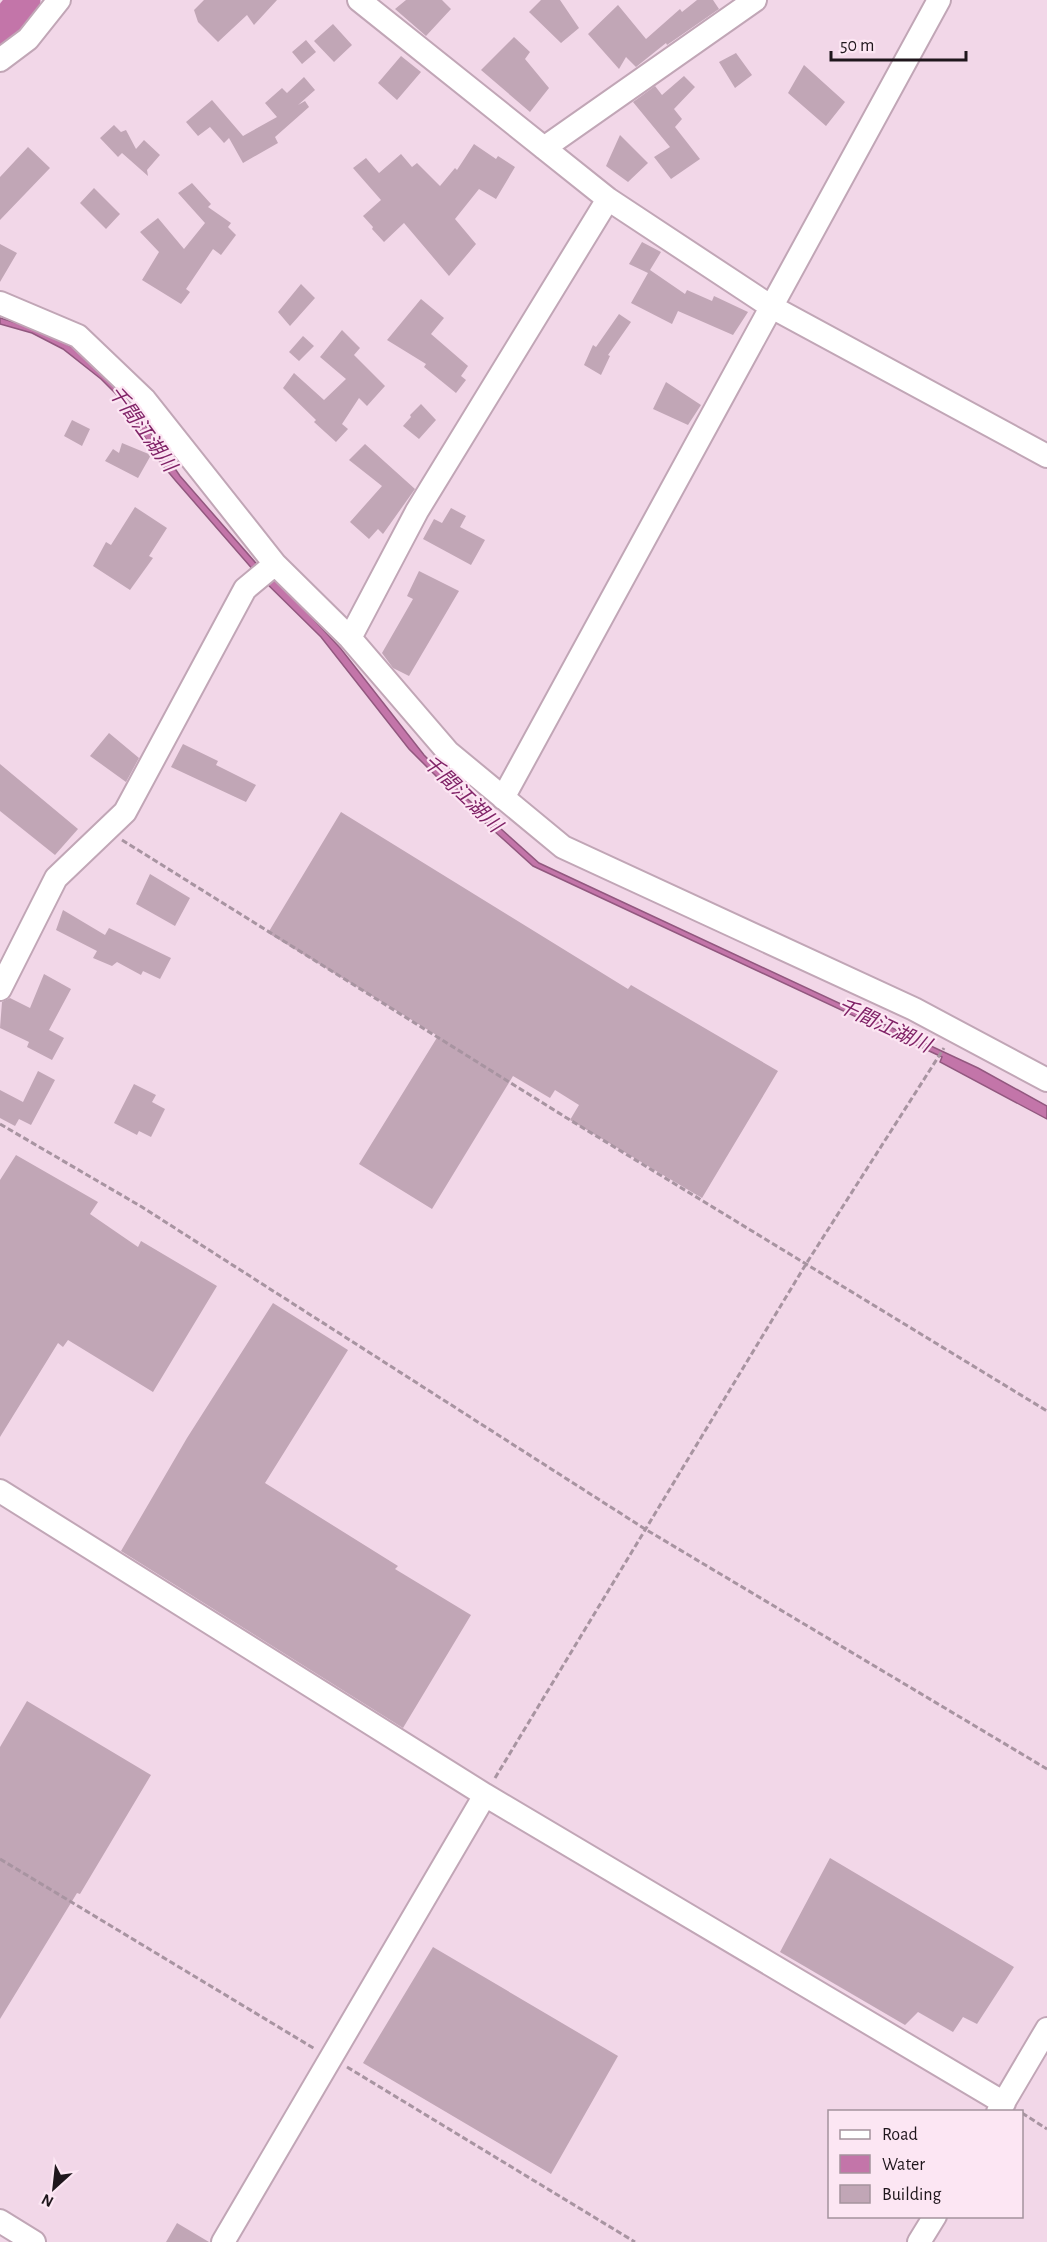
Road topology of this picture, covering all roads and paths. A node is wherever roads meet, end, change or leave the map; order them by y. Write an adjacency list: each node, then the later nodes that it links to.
1 (59, 0): 5 (street)
2 (359, 0): 6 (street)
3 (755, 0): 6 (street)
4 (939, 0): 9 (street)
5 (0, 60)
6 (544, 148): 7 (street)
7 (608, 199): 9 (street); 12 (street)
8 (0, 303): 11 (street)
9 (770, 306): 10 (street); 13 (street)
10 (1047, 456)
11 (274, 564): 12 (street); 14 (street)
12 (350, 638): 13 (street)
13 (503, 798): 16 (street)
14 (106, 831): 15 (street); 19 (path)
15 (0, 988)
16 (956, 1031): 17 (street); 19 (path)
17 (1047, 1080)
18 (0, 1124): 22 (path)
19 (806, 1264): 20 (path); 22 (path)
20 (1047, 1411)
21 (0, 1491): 24 (street)
22 (645, 1529): 23 (path); 24 (path)
23 (1047, 1769)
24 (485, 1795): 27 (street); 28 (street)
25 (0, 1859): 27 (path)
26 (1047, 2029): 28 (street)
27 (330, 2057): 34 (street); 35 (path)
28 (1008, 2109)
29 (1023, 2117): 30 (path)
30 (1047, 2129)
31 (933, 2218): 36 (street)
32 (0, 2221): 33 (street)
33 (34, 2242)
34 (223, 2242)
35 (635, 2242)
36 (919, 2242)

